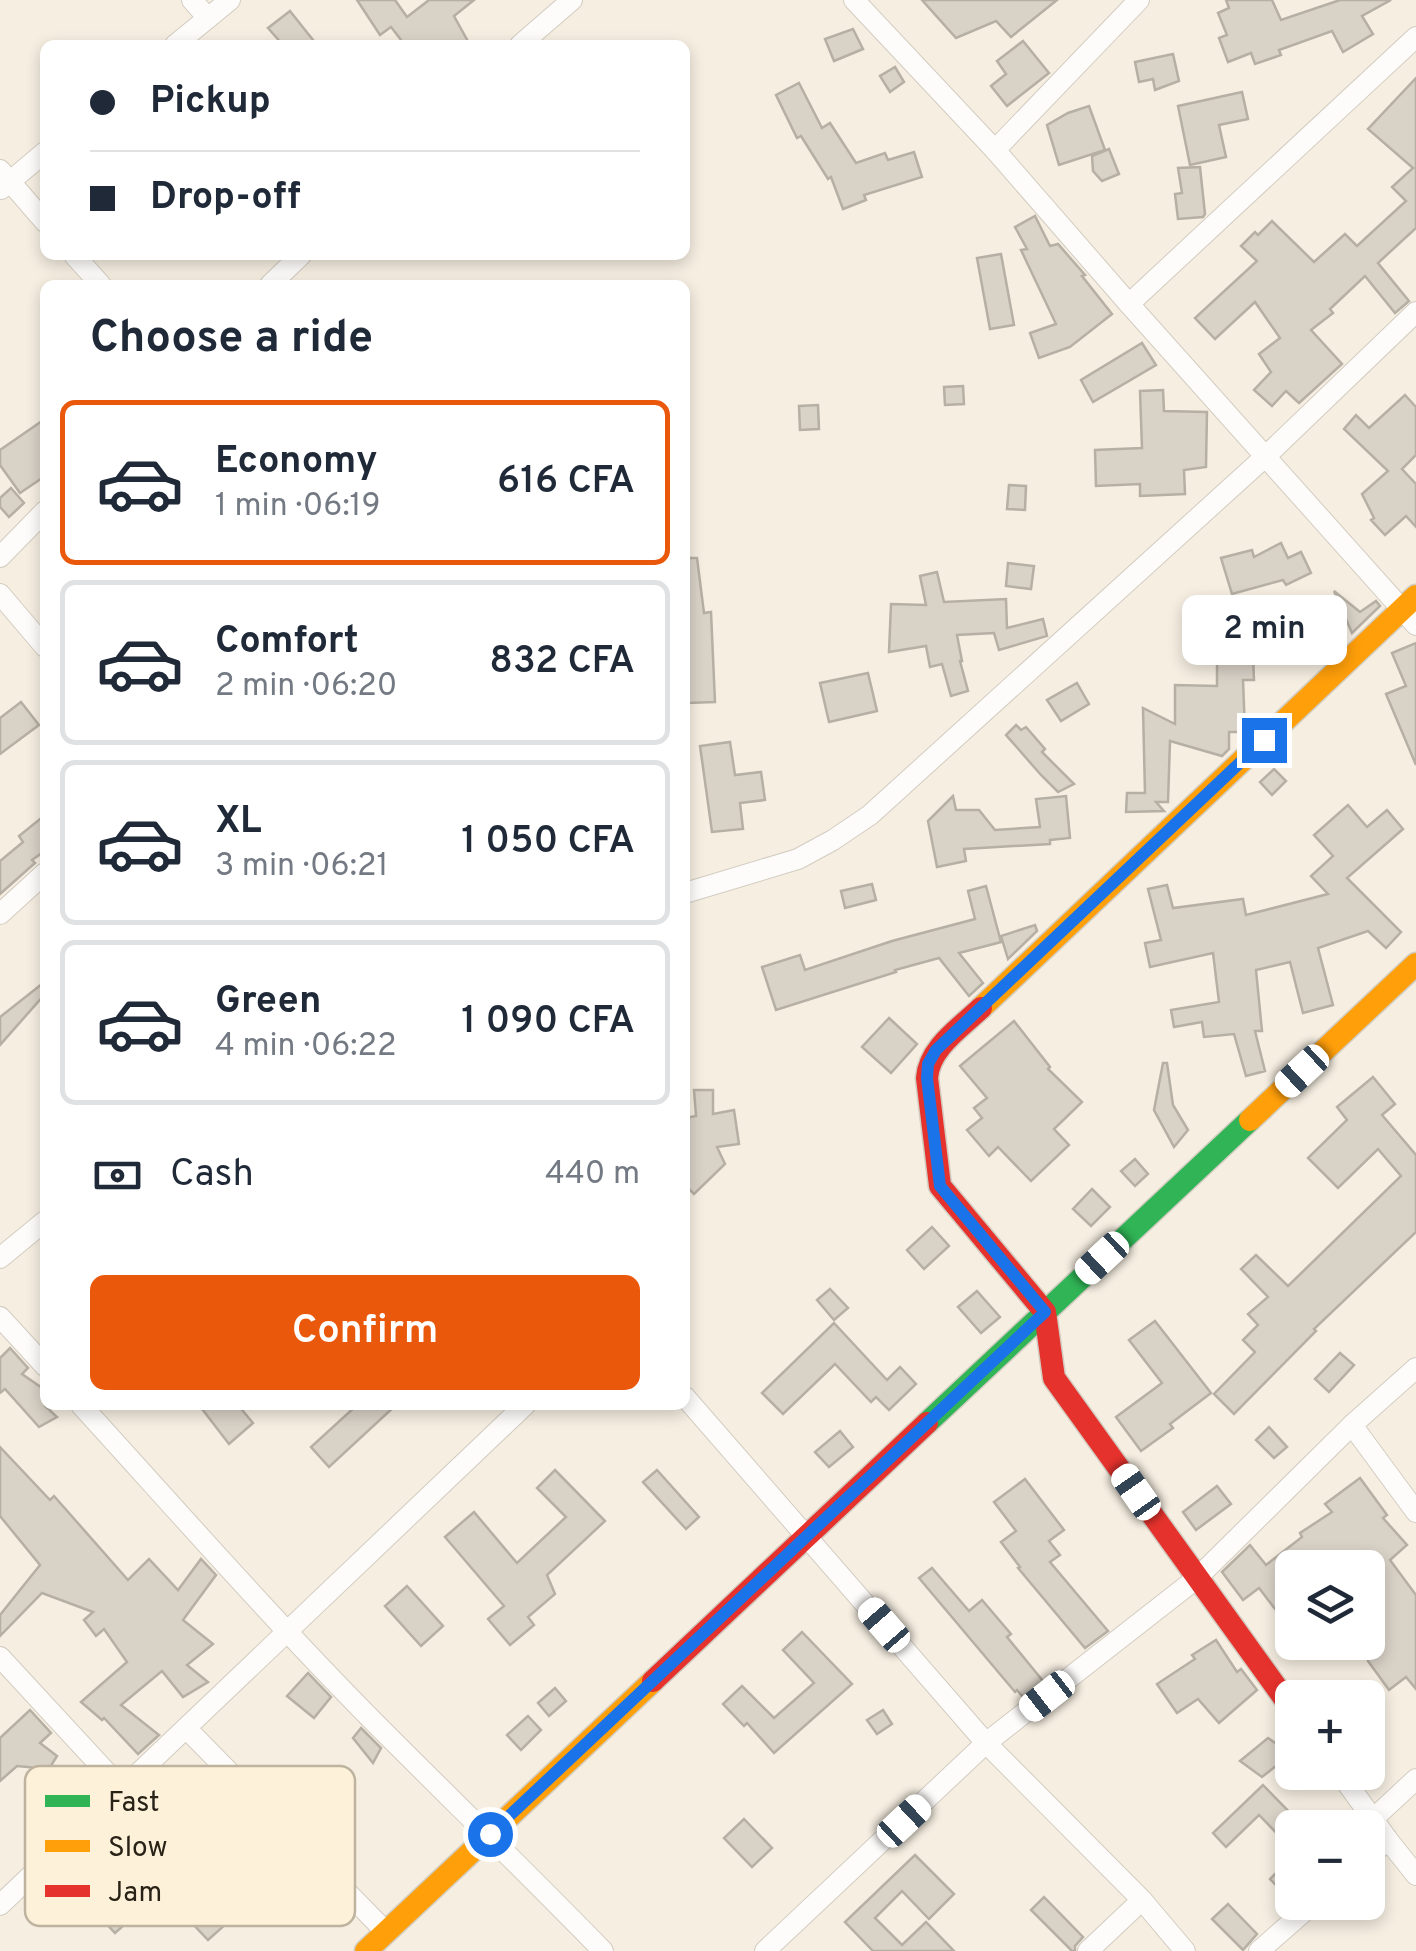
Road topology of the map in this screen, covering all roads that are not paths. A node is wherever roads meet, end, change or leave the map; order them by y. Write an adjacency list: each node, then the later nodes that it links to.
1 (192, 0): 6 (street)
2 (230, 0): 6 (street)
3 (572, 0): 9 (street)
4 (854, 0): 10 (street)
5 (1139, 0): 10 (street)
6 (208, 18): 8 (street)
7 (1416, 37): 18 (street)
8 (181, 40)
9 (526, 40)
10 (995, 150): 18 (street)
11 (40, 155): 12 (street)
12 (3, 181): 13 (street)
13 (40, 217)
14 (78, 260): 16 (street)
15 (296, 260): 17 (street)
16 (96, 280)
17 (275, 280)
18 (1129, 304): 20 (street)
19 (1416, 312): 20 (street)
20 (1266, 456): 24 (street); 27 (street)
21 (40, 515): 22 (street)
22 (0, 557)
23 (0, 594): 25 (street)
24 (1411, 610): 32 (street)
25 (40, 640)
26 (40, 878): 28 (street)
27 (690, 891)
28 (0, 914)
29 (1416, 964): 32 (street)
30 (40, 1225): 31 (street)
31 (0, 1258)
32 (1045, 1312): 41 (street); 42 (street)
33 (0, 1316): 34 (street)
34 (40, 1360)
35 (1416, 1368): 39 (street)
36 (690, 1403): 41 (street)
37 (86, 1410): 43 (street)
38 (519, 1410): 43 (street)
39 (1352, 1425): 40 (street); 42 (street)
40 (1416, 1512)
41 (806, 1537): 47 (street); 53 (street)
42 (1197, 1578): 45 (street); 47 (street)
43 (287, 1631): 46 (street); 53 (street)
44 (0, 1657): 48 (street)
45 (1275, 1686)
46 (186, 1728): 49 (street); 50 (street)
47 (986, 1743): 60 (street); 66 (street)
48 (101, 1766)
49 (146, 1766)
50 (223, 1766)
51 (1416, 1779): 52 (street)
52 (1384, 1810)
53 (490, 1834): 63 (street); 65 (street)
54 (1385, 1836): 55 (street)
55 (1388, 1840): 56 (street); 57 (street)
56 (1385, 1843)
57 (1416, 1874)
58 (25, 1881): 61 (street)
59 (355, 1900): 63 (street)
60 (1142, 1900): 67 (street); 68 (street)
61 (0, 1905)
62 (1294, 1920): 69 (street)
63 (386, 1932): 64 (street)
64 (366, 1951)
65 (603, 1951)
66 (765, 1951)
67 (1088, 1951)
68 (1185, 1951)
69 (1259, 1951)

